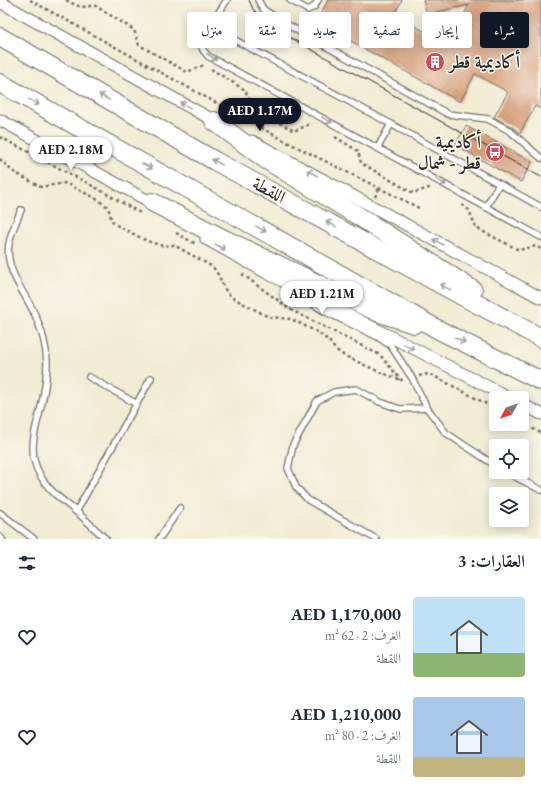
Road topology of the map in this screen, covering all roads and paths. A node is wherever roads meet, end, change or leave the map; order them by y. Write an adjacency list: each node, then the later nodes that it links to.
1 (30, 0): 27 (path)
2 (66, 0): 16 (path)
3 (227, 0): 8 (lane)
4 (258, 0): 19 (lane)
5 (290, 0): 6 (lane)
6 (318, 0)
7 (0, 2): 14 (street, اللقطة, one-way to 7)
8 (219, 12)
9 (0, 37): 35 (main road, اللقطة, one-way to 9)
10 (237, 41): 15 (lane)
11 (202, 48): 18 (lane, one-way to 18)
12 (0, 83): 33 (main road, one-way to 33)
13 (0, 120): 23 (street)
14 (214, 121): 32 (street, اللقطة, one-way to 14); 34 (main road)
15 (390, 124): 18 (lane); 21 (lane)
16 (318, 126)
17 (331, 134): 22 (path)
18 (378, 147): 25 (lane, one-way to 25)
19 (541, 158)
20 (0, 159): 38 (path)
21 (499, 184): 25 (lane); 26 (lane)
22 (439, 191)
23 (152, 202): 31 (street, one-way to 31); 33 (main road)
24 (457, 202): 30 (path)
25 (486, 207): 29 (lane)
26 (541, 207)
27 (419, 208)
28 (22, 210): 51 (lane)
29 (541, 237)
30 (541, 249)
31 (265, 272): 40 (street, one-way to 40); 42 (lane)
32 (541, 298)
33 (440, 330): 39 (main road, one-way to 39)
34 (541, 335)
35 (541, 338)
36 (89, 377): 41 (lane)
37 (151, 378): 41 (lane)
38 (401, 380)
39 (541, 381)
40 (496, 391)
41 (137, 404): 51 (lane)
42 (428, 408): 47 (lane); 56 (lane)
43 (529, 408): 44 (street)
44 (541, 414)
45 (529, 427): 46 (path)
46 (541, 433)
47 (489, 461)
48 (520, 479): 49 (lane)
49 (541, 490)
50 (180, 508): 55 (lane)
51 (76, 512): 54 (lane)
52 (0, 513): 53 (lane)
53 (34, 539)
54 (106, 539)
55 (159, 539)
56 (376, 539)

